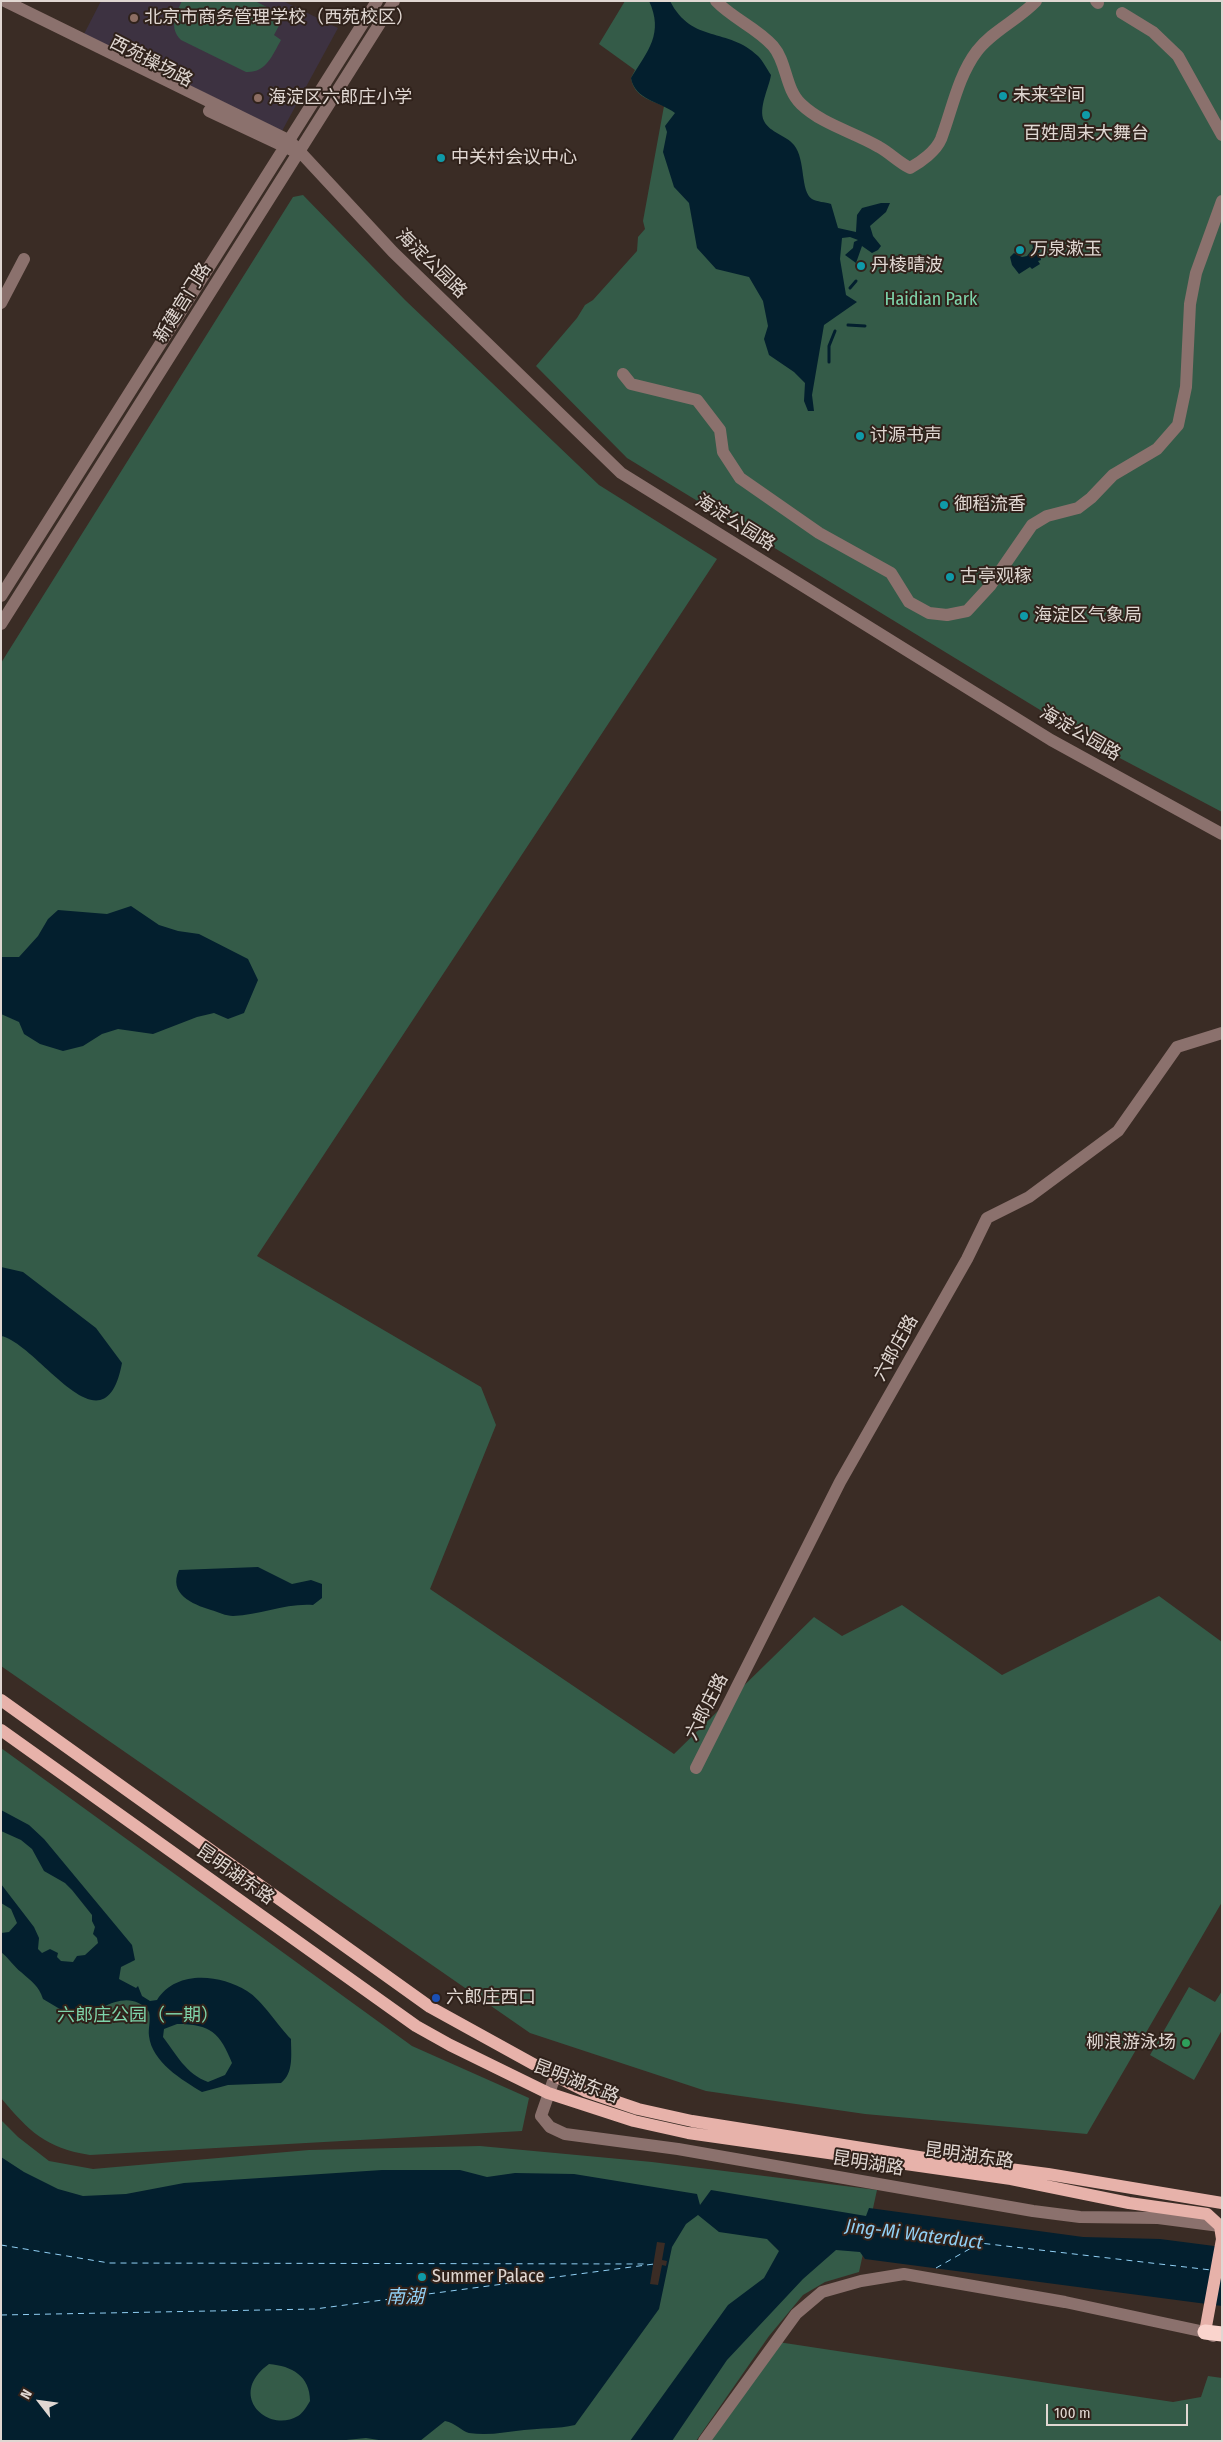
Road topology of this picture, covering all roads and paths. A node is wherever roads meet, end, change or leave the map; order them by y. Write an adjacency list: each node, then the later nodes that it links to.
1 (6, 1): 9 (street, 西苑操场路)
2 (377, 1): 9 (street, 新建宫门路)
3 (394, 1): 10 (street, 新建宫门路)
4 (716, 1): 5 (street)
5 (1036, 1)
6 (1, 7): 9 (street, 西苑操场路)
7 (1122, 13): 8 (street)
8 (1222, 135)
9 (288, 145): 10 (street, 海淀公园路); 15 (street, 新建宫门路)
10 (300, 152): 16 (street, 新建宫门路); 17 (street, 海淀公园路)
11 (1222, 201): 14 (street)
12 (24, 259): 13 (street)
13 (1, 303)
14 (623, 374)
15 (1, 596)
16 (1, 624)
17 (1222, 834)
18 (1222, 1033): 21 (street, 六郎庄路)
19 (1, 1700): 22 (main road, 昆明湖东路)
20 (1, 1730): 23 (main road, 昆明湖东路)
21 (696, 1768)
22 (555, 2076): 23 (street, 昆明湖路); 24 (main road, 昆明湖东路)
23 (548, 2093): 25 (main road, 昆明湖东路); 25 (street, 昆明湖路)
24 (1222, 2203)
25 (1221, 2234): 26 (main road)
26 (1205, 2332): 27 (highway); 28 (street); 29 (street)
27 (1222, 2334)
28 (1222, 2340)
29 (704, 2441)

